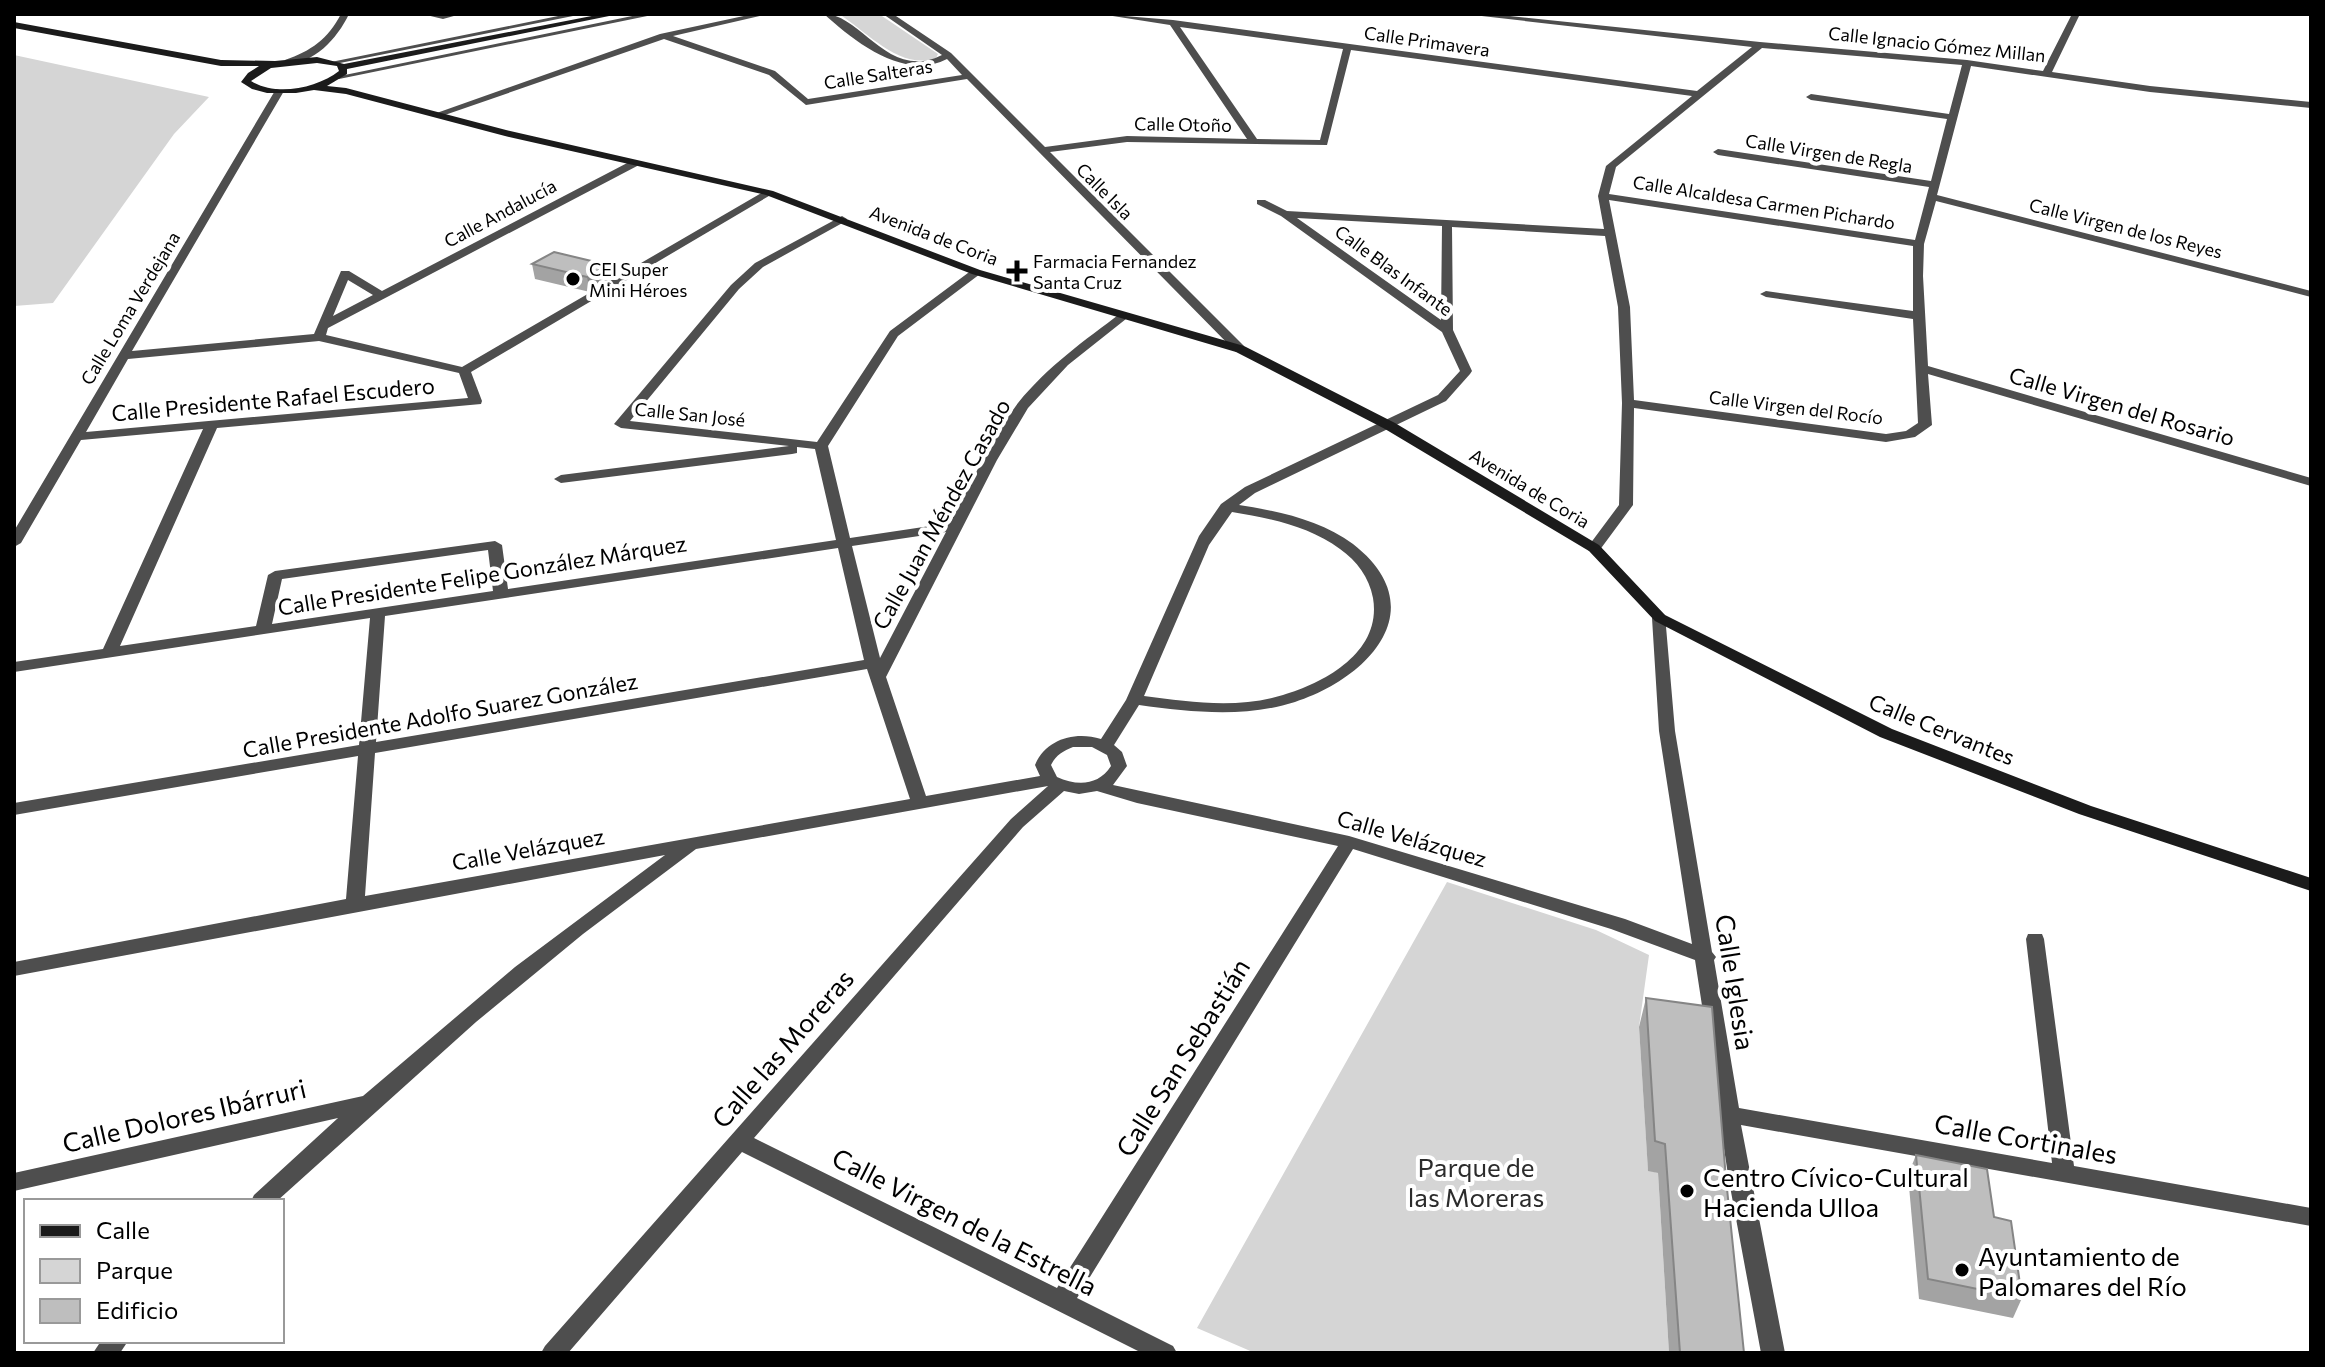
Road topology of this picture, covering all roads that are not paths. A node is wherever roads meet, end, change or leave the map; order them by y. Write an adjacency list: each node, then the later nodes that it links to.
1 (345, 14): 18 (street)
2 (426, 14): 3 (street)
3 (457, 14)
4 (579, 14): 26 (lane)
5 (615, 14): 26 (main road)
6 (653, 14): 26 (lane)
7 (764, 14): 15 (street)
8 (828, 14): 20 (street)
9 (887, 14): 19 (street, Calle Isla)
10 (1104, 14): 13 (street, Calle Primavera)
11 (1468, 14): 16 (street, Calle Ignacio Gómez Millan)
12 (2076, 14): 27 (street)
13 (1173, 23): 17 (street, Calle Primavera); 38 (street)
14 (14, 25): 22 (main road)
15 (663, 36): 30 (street, Calle Salteras); 36 (street)
16 (1760, 45): 23 (street, Calle Ignacio Gómez Millan); 33 (street)
17 (1348, 46): 33 (street, Calle Primavera); 38 (street, Calle Otoño)
18 (319, 50): 21 (street); 26 (street)
19 (948, 55): 25 (street); 28 (street, Calle Isla)
20 (897, 61): 25 (street); 30 (street)
21 (288, 62): 24 (main road); 26 (main road)
22 (221, 63): 24 (main road); 29 (main road)
23 (1967, 63): 27 (street, Calle Ignacio Gómez Millan); 37 (street, Calle Virgen del Rocío)
24 (275, 64): 29 (main road)
25 (920, 66): 28 (street)
26 (336, 67): 31 (main road)
27 (2047, 73): 35 (street, Calle Ignacio Gómez Millan)
28 (971, 76): 30 (street, Calle Salteras); 39 (street, Calle Isla)
29 (247, 77): 32 (main road)
30 (920, 84)
31 (314, 87): 32 (main road); 36 (main road, Avenida de Coria)
32 (279, 91): 60 (street, Calle Loma Verdejana)
33 (1698, 94): 44 (street)
34 (1811, 97): 37 (street)
35 (2311, 105)
36 (436, 115): 41 (main road, Avenida de Coria)
37 (1953, 117): 42 (street, Calle Virgen del Rocío)
38 (1253, 140): 39 (street, Calle Otoño)
39 (1042, 150): 59 (street, Calle Isla)
40 (1718, 152): 42 (street, Calle Virgen de Regla)
41 (635, 163): 43 (main road, Avenida de Coria); 54 (street, Calle Andalucía)
42 (1933, 191): 50 (street, Calle Virgen del Rocío); 53 (street, Calle Virgen de los Reyes)
43 (769, 193): 47 (main road, Avenida de Coria); 62 (street)
44 (1603, 196): 49 (street); 50 (street, Calle Alcaldesa Carmen Pichardo)
45 (1261, 202): 46 (street, Calle Blas Infante)
46 (1285, 214): 48 (street, Calle Blas Infante); 57 (street, Calle Blas Infante)
47 (842, 219): 51 (main road, Avenida de Coria); 67 (street, Calle San José)
48 (1447, 223): 49 (street, Calle Blas Infante); 57 (street)
49 (1610, 233): 63 (street)
50 (1919, 244): 56 (street, Calle Virgen del Rocío)
51 (976, 272): 55 (main road, Avenida de Coria); 67 (street)
52 (1766, 294): 56 (street)
53 (2311, 294)
54 (381, 295): 58 (street, Calle Andalucía); 58 (street)
55 (1125, 315): 59 (main road, Avenida de Coria); 71 (street, Calle Juan Méndez Casado)
56 (1920, 316): 61 (street, Calle Virgen del Rocío)
57 (1447, 330): 65 (street, Calle Blas Infante)
58 (321, 332): 60 (street); 62 (street)
59 (1240, 349): 65 (main road, Avenida de Coria)
60 (123, 356): 66 (street, Calle Loma Verdejana)
61 (1922, 368): 63 (street, Calle Virgen del Rocío); 69 (street, Calle Virgen del Rosario)
62 (464, 371): 64 (street, Calle Presidente Rafael Escudero)
63 (1628, 403): 74 (street)
64 (211, 426): 66 (street, Calle Presidente Rafael Escudero); 79 (street)
65 (1390, 426): 70 (street); 74 (main road, Avenida de Coria)
66 (74, 437): 73 (street, Calle Loma Verdejana)
67 (821, 446): 68 (street); 72 (street)
68 (561, 479)
69 (2311, 482)
70 (1226, 507): 82 (street); 82 (street)
71 (956, 526): 72 (street, Calle Presidente Felipe González Márquez); 81 (street, Calle Juan Méndez Casado)
72 (844, 542): 75 (street, Calle Presidente Felipe González Márquez); 81 (street)
73 (14, 543)
74 (1594, 548): 77 (main road, Calle Cervantes)
75 (501, 594): 76 (street, Calle Presidente Felipe González Márquez); 78 (street)
76 (378, 613): 78 (street, Calle Presidente Felipe González Márquez); 84 (street)
77 (1660, 618): 91 (main road, Calle Cervantes); 94 (street, Calle Iglesia)
78 (263, 630): 79 (street, Calle Presidente Felipe González Márquez)
79 (109, 653): 80 (street, Calle Presidente Felipe González Márquez)
80 (14, 667)
81 (875, 671): 84 (street, Calle Presidente Adolfo Suarez González); 87 (street)
82 (1134, 700): 83 (street)
83 (1105, 746): 85 (street); 86 (street)
84 (369, 750): 88 (street, Calle Presidente Adolfo Suarez González); 92 (street)
85 (1055, 783): 86 (street); 87 (street, Calle Velázquez); 98 (street, Calle las Moreras)
86 (1098, 786): 89 (street, Calle Velázquez)
87 (920, 804): 90 (street, Calle Velázquez)
88 (14, 809)
89 (1349, 842): 94 (street, Calle Velázquez); 103 (street, Calle San Sebastián)
90 (692, 844): 92 (street, Calle Velázquez); 96 (street)
91 (2311, 885)
92 (355, 904): 95 (street, Calle Velázquez)
93 (2035, 939): 99 (street)
94 (1706, 957): 97 (street, Calle Iglesia)
95 (14, 969)
96 (366, 1104): 100 (street, Calle Dolores Ibárruri); 101 (street)
97 (1731, 1115): 99 (street, Calle Cortinales); 106 (street, Calle Iglesia)
98 (739, 1140): 103 (street, Calle Virgen de la Estrella); 104 (street, Calle las Moreras)
99 (2064, 1173): 102 (street, Calle Cortinales)
100 (14, 1182)
101 (264, 1199)
102 (2311, 1217)
103 (1062, 1301): 105 (street, Calle Virgen de la Estrella)
104 (553, 1353)
105 (1165, 1353)
106 (1773, 1353)

